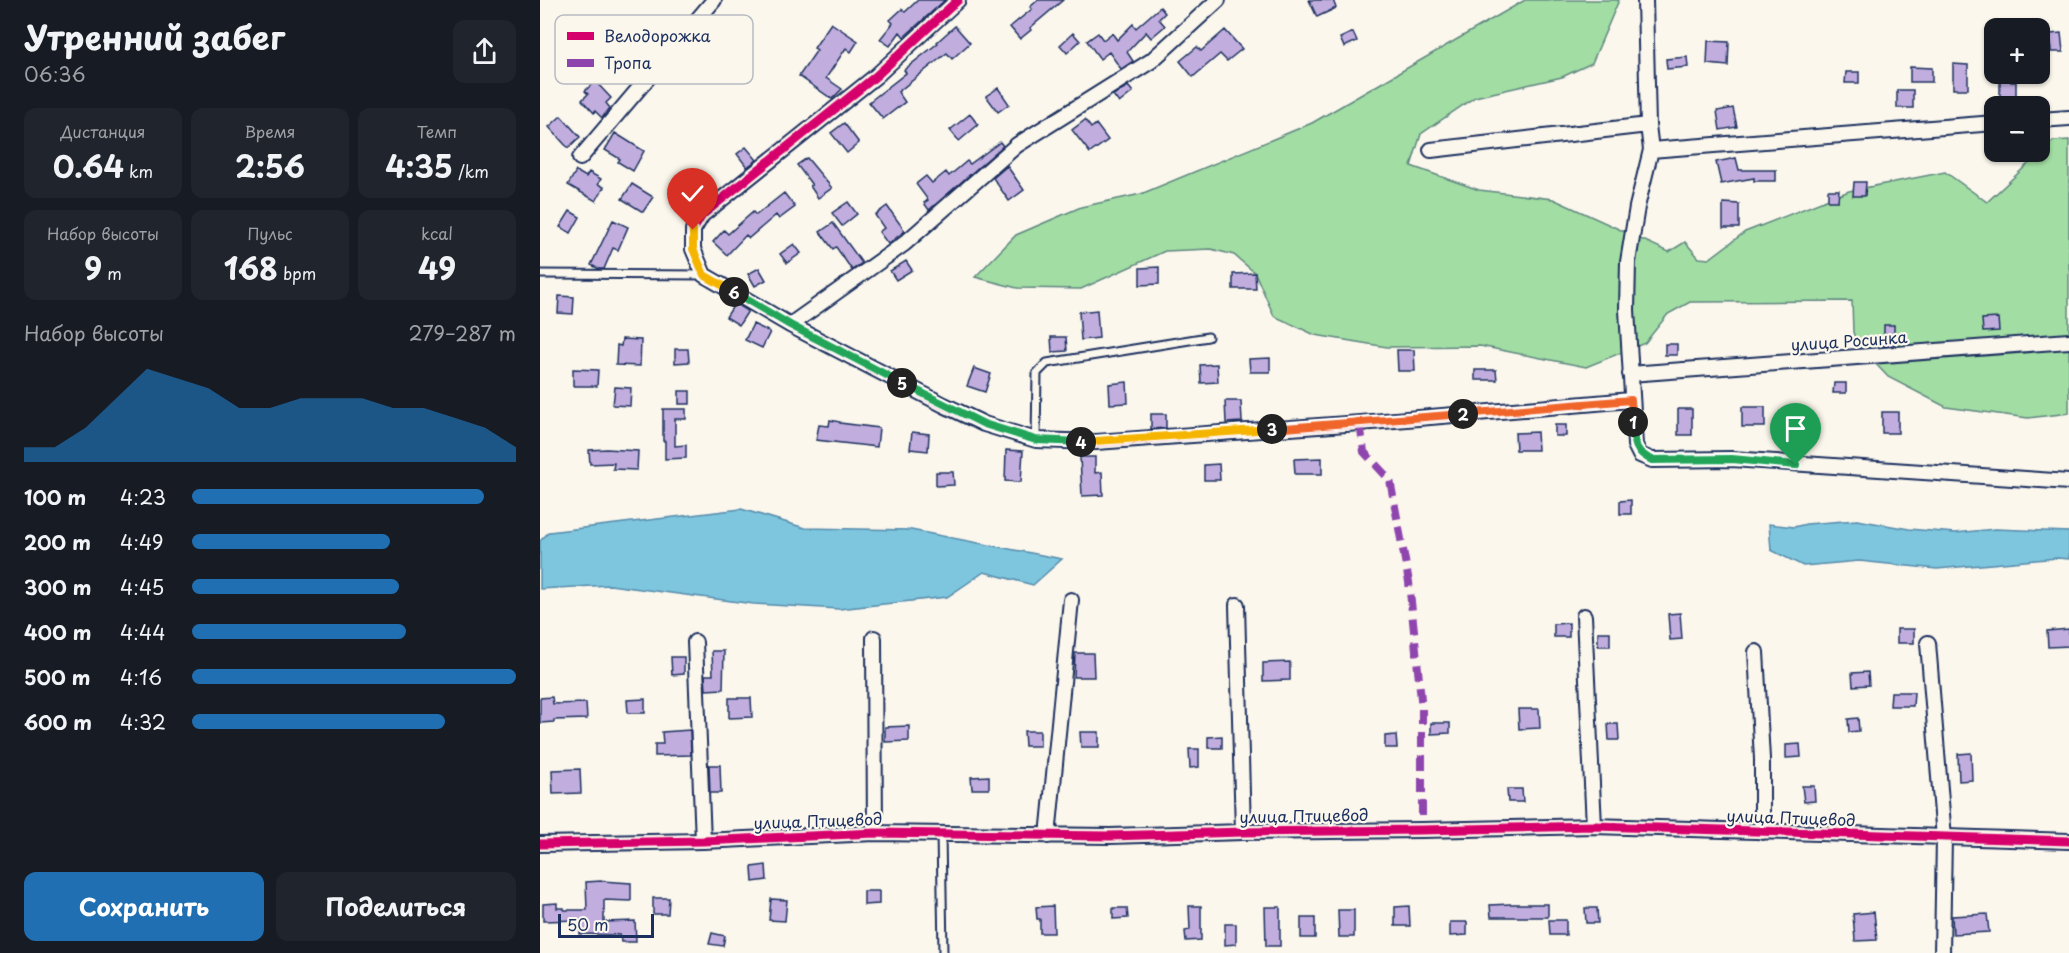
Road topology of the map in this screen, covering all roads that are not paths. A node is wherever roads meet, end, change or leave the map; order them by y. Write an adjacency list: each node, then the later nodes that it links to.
1 (714, 0): 5 (street)
2 (958, 0): 15 (street)
3 (1218, 0): 16 (street)
4 (1645, 0): 9 (street)
5 (701, 15)
6 (643, 84): 13 (street)
7 (2069, 118): 8 (street)
8 (2050, 119)
9 (1648, 124): 11 (street); 12 (street)
10 (1984, 124): 12 (street)
11 (1431, 150)
12 (1651, 150): 19 (street)
13 (580, 158)
14 (540, 274): 15 (lane)
15 (704, 275): 16 (street)
16 (790, 325): 21 (street)
17 (1208, 337): 21 (lane)
18 (2069, 341): 19 (street, улица Росинка)
19 (1630, 374): 20 (street)
20 (1631, 400): 21 (street); 22 (street)
21 (1036, 440)
22 (2069, 482)
23 (1071, 600): 35 (street)
24 (1237, 605): 31 (street)
25 (1584, 616): 30 (street)
26 (874, 638): 33 (street)
27 (694, 642): 37 (street)
28 (1928, 643): 36 (street)
29 (1756, 652): 32 (street)
30 (1594, 826): 31 (street, улица Птицевод); 32 (street, улица Птицевод)
31 (1243, 832): 35 (street, улица Птицевод)
32 (1762, 832): 36 (street, улица Птицевод)
33 (875, 833): 34 (street, улица Птицевод); 37 (street, улица Птицевод)
34 (941, 833): 35 (street, улица Птицевод); 40 (lane)
35 (1048, 836)
36 (1944, 838): 38 (street, улица Птицевод); 41 (street)
37 (703, 841): 39 (street, улица Птицевод)
38 (2069, 841)
39 (540, 844)
40 (943, 953)
41 (1942, 953)

